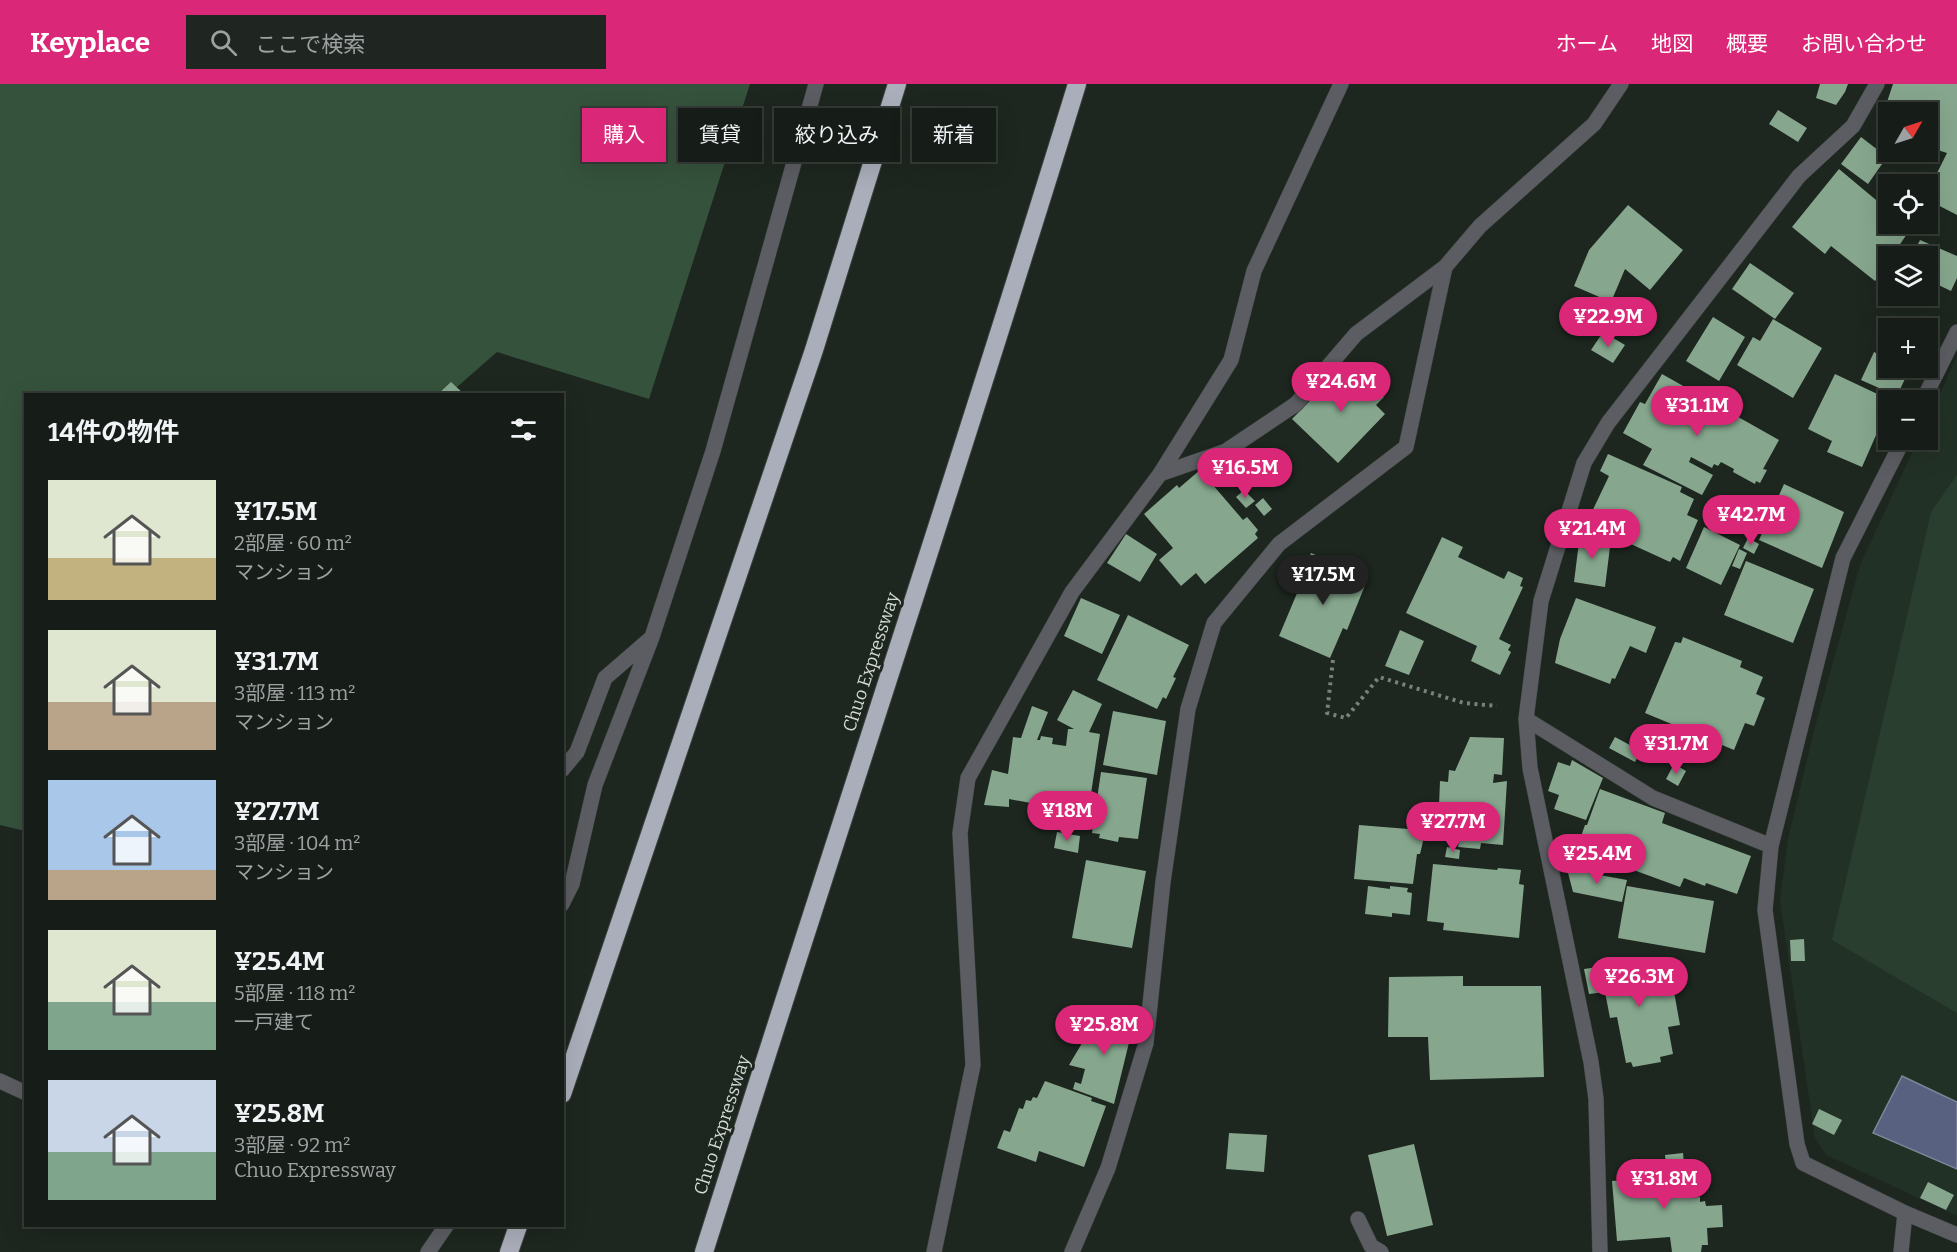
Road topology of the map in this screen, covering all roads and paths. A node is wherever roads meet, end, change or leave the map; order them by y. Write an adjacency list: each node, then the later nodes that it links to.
1 (816, 84): 12 (street)
2 (897, 84): 20 (highway)
3 (1077, 84): 29 (highway, Chuo Expressway)
4 (1341, 84): 11 (street)
5 (1621, 84): 7 (street)
6 (1877, 84): 15 (street)
7 (1445, 267): 11 (street); 31 (street)
8 (1957, 332): 9 (street)
9 (1928, 390)
10 (1898, 450): 17 (street)
11 (1160, 474): 30 (street)
12 (652, 637): 16 (street); 18 (street)
13 (1333, 660): 14 (path)
14 (1464, 703)
15 (1526, 719): 17 (street); 33 (street)
16 (564, 768)
17 (1771, 846): 22 (street)
18 (564, 900)
19 (0, 1081): 21 (street)
20 (564, 1088)
21 (24, 1092)
22 (1905, 1214): 26 (street); 34 (street)
23 (1358, 1219): 32 (street)
24 (445, 1227): 27 (street)
25 (518, 1227): 28 (highway)
26 (1957, 1235)
27 (428, 1252)
28 (509, 1252)
29 (704, 1252)
30 (934, 1252)
31 (1072, 1252)
32 (1381, 1252)
33 (1600, 1252)
34 (1901, 1252)

